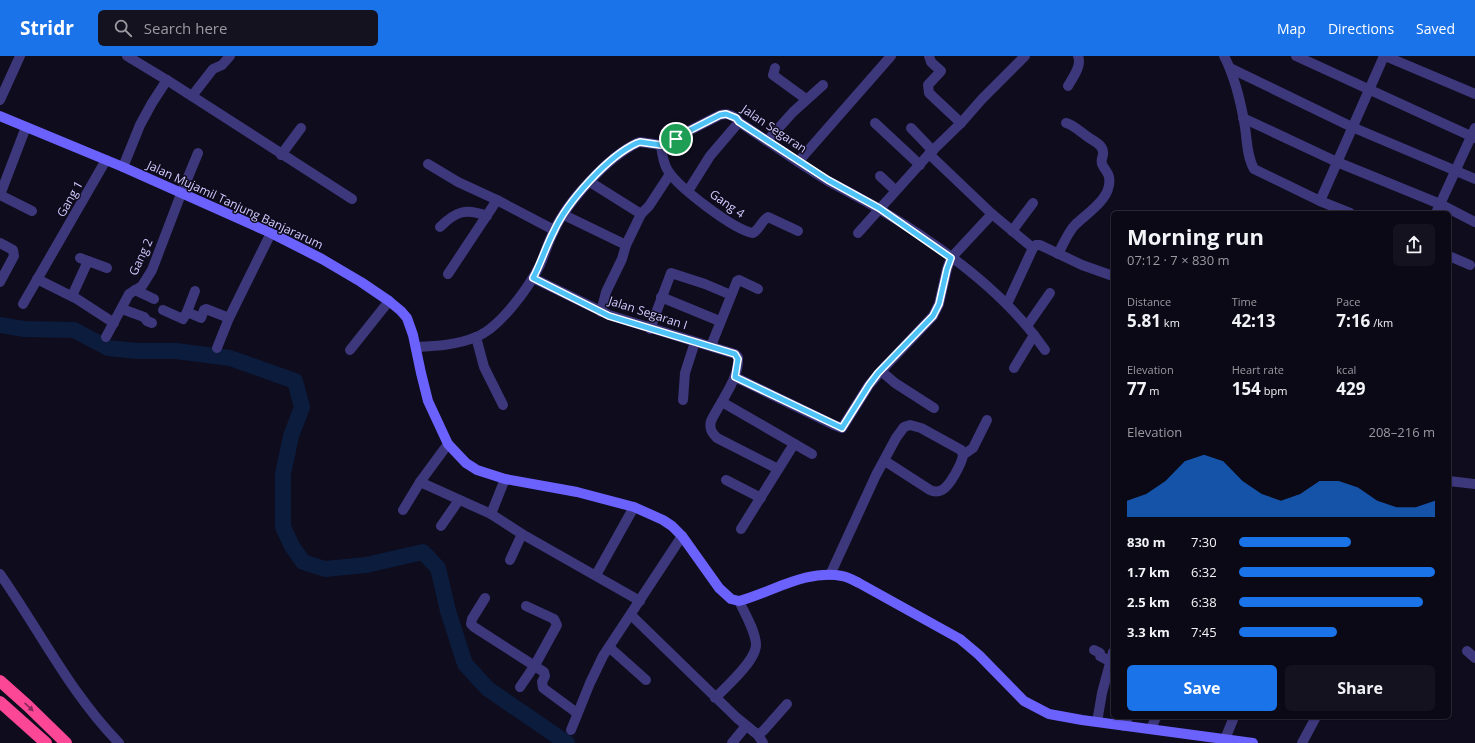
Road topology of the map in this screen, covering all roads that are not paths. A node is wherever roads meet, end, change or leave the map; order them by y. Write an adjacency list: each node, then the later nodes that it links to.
1 (20, 56): 20 (street)
2 (127, 56): 13 (street)
3 (230, 56): 18 (street)
4 (891, 56): 38 (street)
5 (929, 56): 26 (street)
6 (1025, 56): 26 (street)
7 (1078, 56): 15 (street)
8 (1224, 56): 12 (street)
9 (1296, 56): 16 (street)
10 (1385, 56): 16 (street); 17 (street)
11 (775, 68): 19 (street)
12 (1230, 68): 22 (street); 28 (street)
13 (166, 80): 18 (street); 42 (street)
14 (823, 85): 19 (street)
15 (1068, 86)
16 (1369, 90): 28 (street); 31 (street)
17 (1475, 94)
18 (192, 96): 36 (street)
19 (806, 99): 32 (street)
20 (0, 100)
21 (0, 116): 27 (street, Jalan Mujamil Tanjung Banjararum)
22 (1243, 118): 39 (street); 54 (street)
23 (739, 122): 32 (street, Jalan Segaran); 33 (street, Jalan Segaran); 49 (street)
24 (875, 123): 41 (street)
25 (1066, 123): 75 (street)
26 (961, 124): 34 (street)
27 (26, 127): 37 (street, Jalan Mujamil Tanjung Banjararum); 51 (street)
28 (1352, 127): 39 (street); 43 (street)
29 (302, 128): 36 (street)
30 (911, 128): 34 (street)
31 (1474, 134): 43 (street)
32 (767, 141): 38 (street, Jalan Segaran)
33 (661, 145): 44 (street, Gang 4); 47 (street)
34 (931, 152): 41 (street); 61 (street)
35 (198, 153): 50 (street, Gang 2)
36 (281, 155): 52 (street)
37 (106, 160): 42 (street, Jalan Mujamil Tanjung Banjararum); 83 (street, Gang 1)
38 (798, 162): 56 (street, Jalan Segaran)
39 (1337, 162): 54 (street); 57 (street)
40 (428, 164): 53 (street)
41 (920, 165): 48 (street)
42 (123, 168): 50 (street, Jalan Mujamil Tanjung Banjararum)
43 (1456, 171): 46 (street); 57 (street)
44 (670, 174): 49 (street, Gang 4); 60 (street)
45 (880, 176): 48 (street)
46 (1475, 180)
47 (590, 182): 60 (street); 63 (street)
48 (895, 190): 56 (street)
49 (688, 191): 68 (street, Gang 4)
50 (181, 194): 70 (street, Jalan Mujamil Tanjung Banjararum); 86 (street, Gang 2)
51 (0, 195): 58 (street)
52 (352, 199)
53 (497, 200): 64 (street); 67 (street)
54 (1320, 201): 59 (street)
55 (1034, 203): 69 (street)
56 (879, 208): 71 (street); 77 (street, Jalan Segaran)
57 (1438, 209)
58 (32, 211)
59 (1345, 211)
60 (641, 214): 73 (street)
61 (992, 214): 69 (street); 77 (street)
62 (1451, 214): 65 (street)
63 (564, 215): 67 (street); 73 (street)
64 (487, 216): 66 (street); 80 (street)
65 (1475, 222)
66 (440, 227)
67 (554, 230): 82 (street)
68 (798, 231)
69 (1012, 231): 74 (street)
70 (271, 233): 93 (street, Jalan Mujamil Tanjung Banjararum); 100 (street)
71 (858, 233)
72 (0, 242): 84 (street)
73 (626, 245): 99 (street)
74 (1033, 248): 75 (street); 95 (street)
75 (1058, 254): 81 (street)
76 (1451, 257): 78 (street)
77 (951, 258): 95 (street, Jalan Segaran); 116 (street)
78 (1470, 265)
79 (107, 268): 90 (street)
80 (448, 274)
81 (1111, 275)
82 (533, 278): 99 (street, Jalan Segaran I); 108 (street)
83 (37, 279): 90 (street); 94 (street, Gang 1)
84 (0, 282)
85 (758, 288): 89 (street)
86 (135, 290): 92 (street); 96 (street, Gang 2)
87 (195, 291): 98 (street)
88 (1050, 293): 104 (street)
89 (731, 295): 91 (street); 110 (street)
90 (72, 296): 102 (street)
91 (661, 297): 101 (street); 105 (street)
92 (154, 299)
93 (390, 301): 111 (street, Jalan Mujamil Tanjung Banjararum); 113 (street)
94 (23, 304)
95 (1008, 304): 104 (street, Jalan Segaran)
96 (122, 309): 102 (street, Gang 2); 103 (street)
97 (163, 310): 98 (street)
98 (187, 312): 100 (street)
99 (601, 312): 105 (street, Jalan Segaran I)
100 (229, 318): 112 (street)
101 (717, 320)
102 (114, 323): 107 (street, Gang 2)
103 (152, 323)
104 (1027, 326): 106 (street, Jalan Segaran)
105 (650, 329): 109 (street, Jalan Segaran I)
106 (1034, 335): 114 (street, Jalan Segaran); 115 (street)
107 (106, 337)
108 (476, 337): 111 (street); 120 (street)
109 (695, 342): 110 (street, Jalan Segaran I); 118 (street)
110 (711, 346): 117 (street, Jalan Segaran I)
111 (416, 347): 123 (street, Jalan Mujamil Tanjung Banjararum)
112 (216, 348)
113 (350, 350)
114 (1045, 350)
115 (1014, 368)
116 (881, 371): 117 (street); 121 (street)
117 (735, 377): 119 (street)
118 (683, 400)
119 (722, 402): 124 (street); 128 (street)
120 (503, 405)
121 (934, 408)
122 (987, 420): 126 (street)
123 (448, 444): 129 (street, Jalan Mujamil Tanjung Banjararum); 132 (street)
124 (794, 444): 125 (street); 128 (street)
125 (812, 454)
126 (963, 455): 127 (street); 127 (street)
127 (880, 468): 146 (street)
128 (778, 469): 134 (street)
129 (505, 479): 136 (street, Jalan Mujamil Tanjung Banjararum); 138 (street)
130 (726, 480): 134 (street)
131 (1451, 481): 133 (street)
132 (420, 482): 135 (street); 137 (street)
133 (1475, 484)
134 (761, 498): 140 (street)
135 (459, 500): 138 (street); 139 (street)
136 (634, 507): 142 (street, Jalan Mujamil Tanjung Banjararum); 145 (street)
137 (402, 510)
138 (491, 514): 141 (street)
139 (441, 526)
140 (741, 529)
141 (522, 534): 143 (street); 145 (street)
142 (682, 536): 148 (street); 149 (street, Jalan Mujamil Tanjung Banjararum)
143 (510, 560)
144 (0, 574): 181 (street)
145 (596, 574): 148 (street)
146 (830, 575): 149 (street); 171 (street)
147 (485, 598): 158 (street)
148 (640, 601): 151 (street)
149 (739, 601): 162 (street)
150 (526, 606): 158 (street)
151 (631, 615): 152 (street); 162 (street)
152 (609, 647): 159 (street); 166 (street)
153 (1094, 650): 156 (street)
154 (1467, 651): 155 (street)
155 (1475, 658)
156 (1111, 659)
157 (1111, 662): 171 (street)
158 (535, 665): 161 (street); 166 (street)
159 (646, 680)
160 (0, 681): 180 (highway, one-way to 180)
161 (520, 688)
162 (715, 698): 173 (street)
163 (0, 702): 167 (highway)
164 (787, 704): 177 (street)
165 (0, 707): 167 (highway)
166 (577, 713): 175 (street)
167 (15, 714): 179 (highway)
168 (1155, 719): 174 (street)
169 (1233, 719): 178 (street)
170 (1315, 719): 184 (street)
171 (1097, 722): 172 (street)
172 (1126, 722): 174 (street)
173 (746, 726): 177 (street); 182 (street)
174 (1151, 729): 176 (street)
175 (571, 730)
176 (1180, 738): 178 (street)
177 (761, 739)
178 (1225, 739): 183 (street)
179 (46, 743)
180 (66, 743)
181 (119, 743)
182 (732, 743)
183 (1253, 743)
184 (1302, 743)

